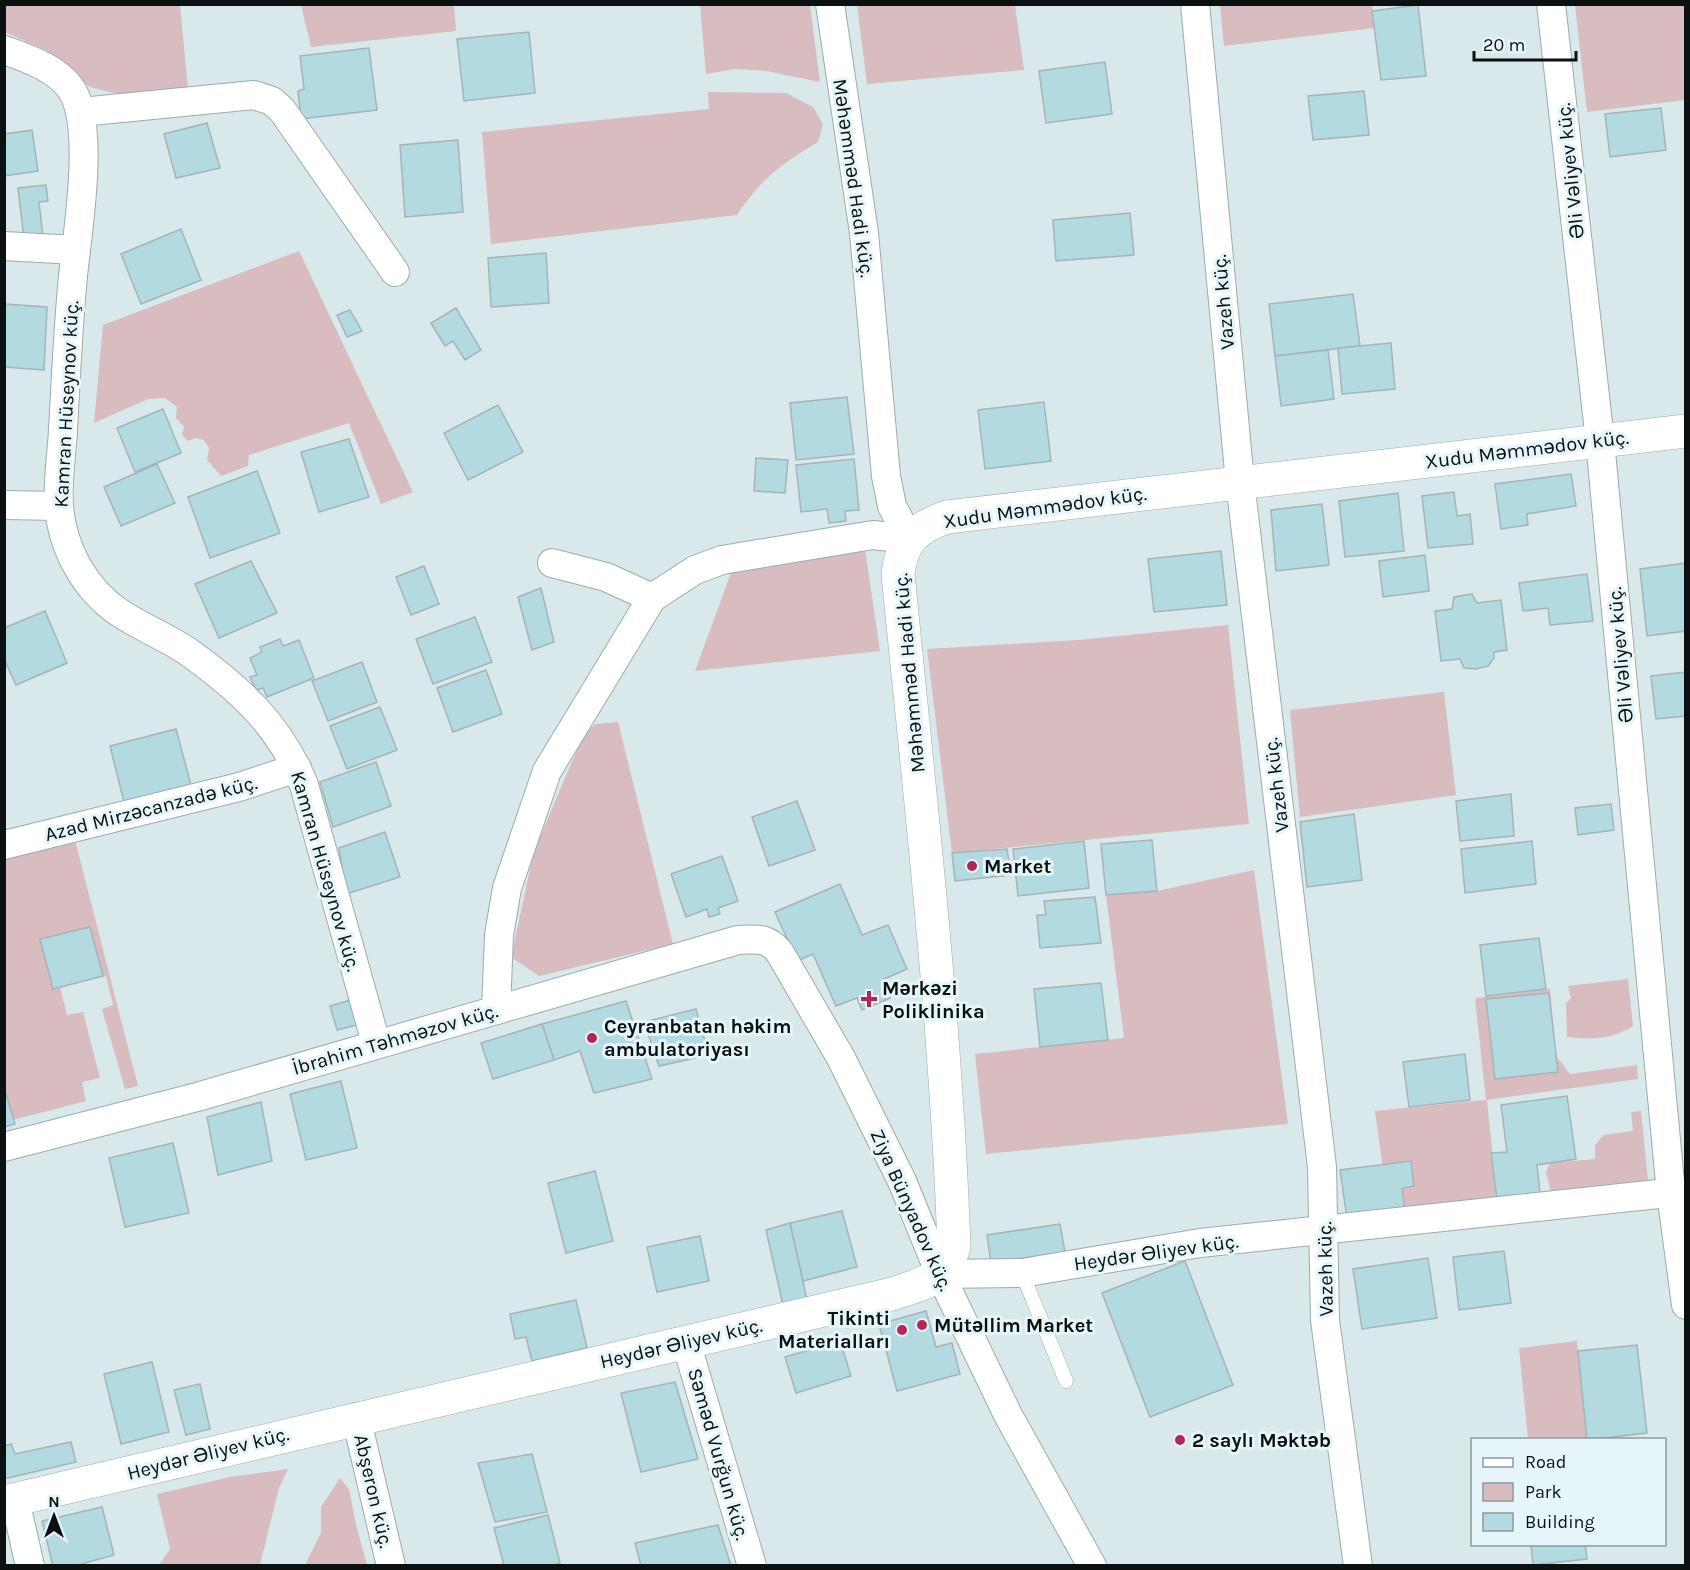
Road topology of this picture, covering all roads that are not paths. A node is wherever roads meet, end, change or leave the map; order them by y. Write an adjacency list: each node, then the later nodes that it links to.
1 (830, 4): 14 (street, Məhəmməd Hadi küç.)
2 (1195, 4): 11 (street, Vazeh küç.)
3 (1551, 4): 10 (street, Əli Vəliyev küç.)
4 (4, 50): 5 (street, Kamran Hüseynov küç.)
5 (81, 112): 7 (street, Kamran Hüseynov küç.); 8 (street)
6 (4, 246): 7 (street)
7 (76, 250): 13 (street, Kamran Hüseynov küç.)
8 (395, 272)
9 (1686, 431): 10 (street, Xudu Məmmədov küç.)
10 (1600, 441): 11 (street, Xudu Məmmədov küç.); 23 (street, Əli Vəliyev küç.)
11 (1240, 482): 14 (street, Xudu Məmmədov küç.); 24 (street, Vazeh küç.)
12 (4, 505): 13 (street)
13 (59, 507): 17 (street, Kamran Hüseynov küç.)
14 (909, 539): 16 (street); 26 (street, Məhəmməd Hadi küç.)
15 (552, 563): 16 (street)
16 (652, 598): 20 (street)
17 (297, 768): 18 (street, Azad Mirzəcanzadə küç.); 21 (street, Kamran Hüseynov küç.)
18 (4, 845)
19 (780, 953): 20 (street, İbrahim Təhməzov küç.); 26 (street, Ziya Bünyadov küç.)
20 (496, 1010): 21 (street, İbrahim Təhməzov küç.)
21 (376, 1043): 22 (street, İbrahim Təhməzov küç.)
22 (4, 1147)
23 (1678, 1192): 24 (street, Heydər Əliyev küç.); 27 (street, Əli Vəliyev küç.)
24 (1323, 1230): 25 (street, Heydər Əliyev küç.); 36 (street, Vazeh küç.)
25 (1022, 1273): 26 (street, Heydər Əliyev küç.); 29 (lane)
26 (940, 1274): 28 (street, Heydər Əliyev küç.); 35 (street, Ziya Bünyadov küç.)
27 (1686, 1305)
28 (686, 1342): 30 (street, Heydər Əliyev küç.); 34 (street, Səməd Vurğun küç.)
29 (1066, 1381)
30 (356, 1418): 31 (street, Heydər Əliyev küç.); 33 (street, Abşeron küç.)
31 (10, 1501): 32 (street)
32 (30, 1566)
33 (391, 1566)
34 (752, 1566)
35 (1092, 1566)
36 (1358, 1566)

